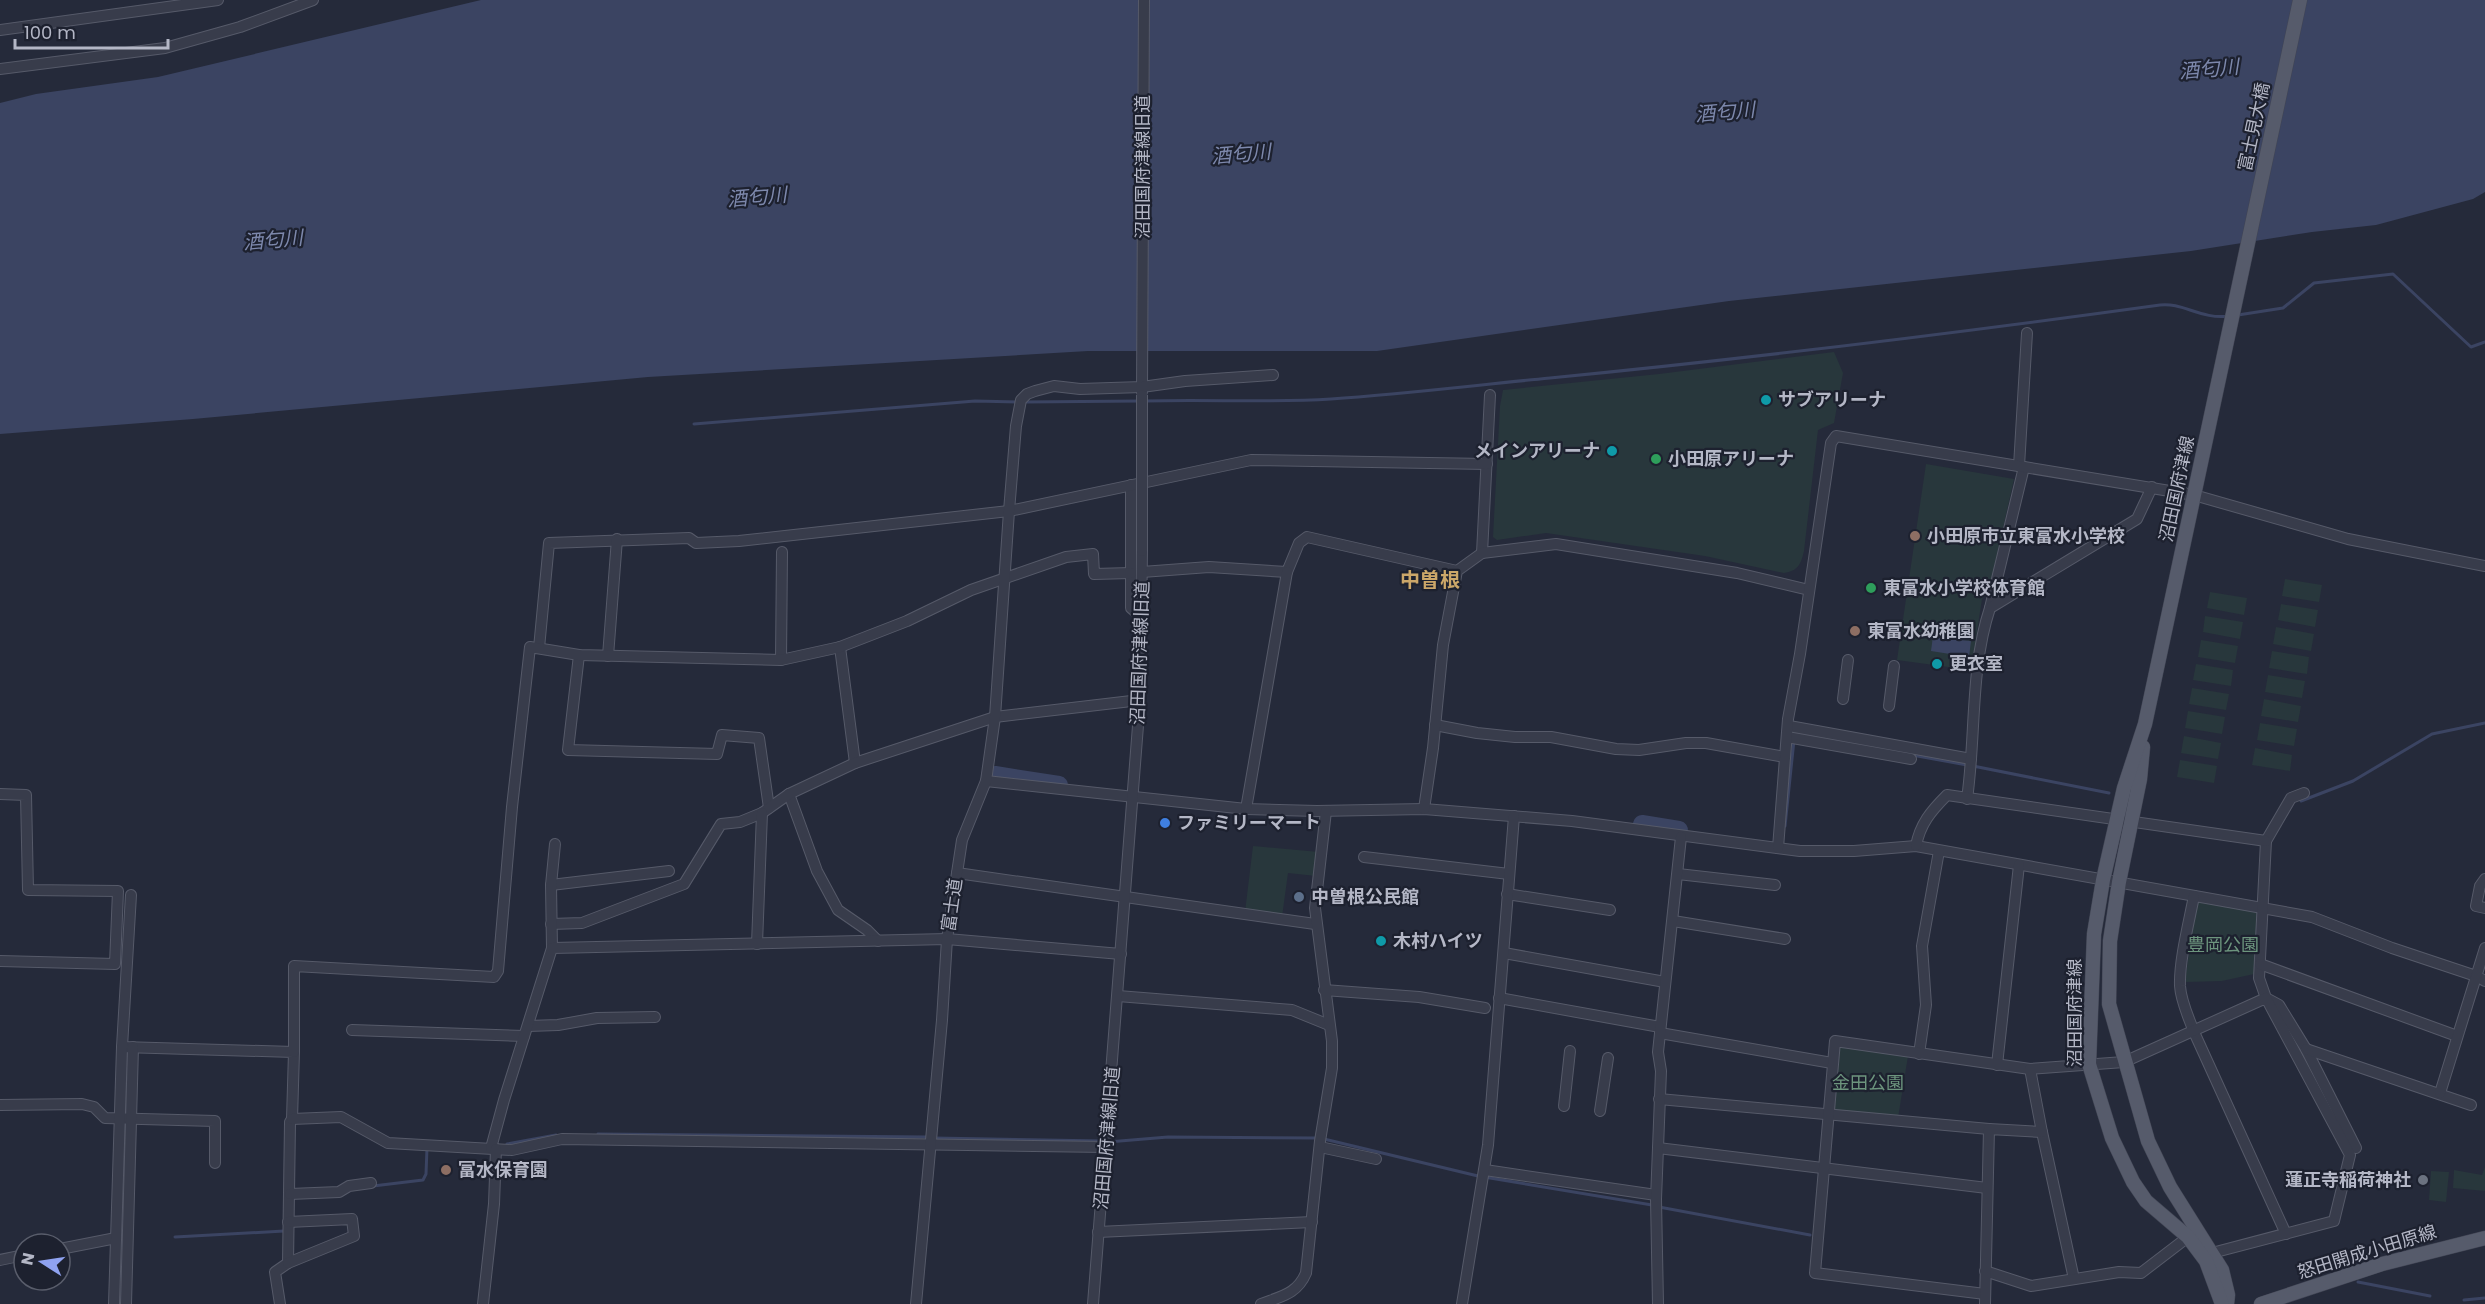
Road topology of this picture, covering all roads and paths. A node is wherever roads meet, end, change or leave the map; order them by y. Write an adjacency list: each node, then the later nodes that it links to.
1 (218, 0): 5 (street)
2 (313, 0): 6 (street)
3 (1144, 0): 10 (street, 沼田国府津線旧道)
4 (2300, 0): 7 (main road, 富士見大橋)
5 (0, 30)
6 (0, 69)
7 (2244, 262): 16 (main road, 沼田国府津線)
8 (2027, 333): 13 (street)
9 (1273, 375): 10 (street, 富士道)
10 (1142, 391): 17 (street, 富士道); 23 (street, 沼田国府津線旧道, bridge)
11 (1490, 395): 12 (street)
12 (1487, 464): 14 (street); 20 (street)
13 (2022, 467): 15 (street); 26 (street); 27 (street)
14 (1131, 485): 17 (street); 23 (street)
15 (2152, 487): 16 (street); 27 (street)
16 (2194, 495): 21 (street); 39 (main road, 沼田国府津線)
17 (1009, 511): 18 (street); 25 (street, 富士道)
18 (617, 539): 29 (street); 31 (street)
19 (782, 552): 32 (street)
20 (1482, 553): 22 (street); 26 (street)
21 (2485, 566)
22 (1457, 571): 24 (street); 40 (street)
23 (1137, 572): 24 (street); 25 (street); 36 (street, 沼田国府津線旧道)
24 (1287, 572): 52 (street)
25 (1004, 580): 28 (street); 38 (street, 富士道)
26 (1809, 590): 41 (street)
27 (1990, 608): 44 (street)
28 (840, 647): 32 (street); 45 (street)
29 (539, 648): 30 (street); 112 (street)
30 (579, 655): 31 (street); 54 (street)
31 (608, 656): 32 (street)
32 (781, 660)
33 (1848, 660): 35 (street)
34 (1894, 666): 37 (street)
35 (1843, 699)
36 (1140, 700): 38 (street); 50 (street, 沼田国府津線旧道)
37 (1888, 706)
38 (995, 717): 45 (street); 46 (street, 富士道)
39 (2145, 724): 57 (main road, 沼田国府津線); 57 (main road, 沼田国府津線)
40 (1435, 725): 42 (street); 53 (street)
41 (1791, 734): 42 (street); 43 (street); 44 (street)
42 (1785, 757): 62 (street)
43 (1911, 759)
44 (1971, 759): 51 (street)
45 (855, 763): 49 (street)
46 (986, 781): 50 (street); 67 (street, 富士道)
47 (2304, 793): 59 (street)
48 (0, 794): 93 (street)
49 (789, 794): 54 (street); 87 (street)
50 (1132, 797): 52 (street); 78 (street, 沼田国府津線旧道)
51 (1967, 799): 57 (street); 61 (street)
52 (1246, 809): 55 (street)
53 (1424, 809): 55 (street); 56 (street)
54 (765, 810): 83 (street); 88 (street)
55 (1326, 811): 84 (street)
56 (1514, 816): 58 (street); 68 (street)
57 (2123, 822): 59 (street); 71 (main road, 沼田国府津線); 72 (main road, 沼田国府津線)
58 (1681, 837): 62 (street); 69 (street)
59 (2266, 841): 79 (street)
60 (555, 844): 73 (street)
61 (1916, 846): 62 (street); 63 (street)
62 (1778, 848)
63 (1939, 850): 65 (street); 113 (street)
64 (1364, 857): 68 (street)
65 (2019, 865): 71 (street); 118 (street)
66 (669, 871): 73 (street)
67 (957, 873): 78 (street); 85 (street, 富士道)
68 (1509, 874): 75 (street)
69 (1678, 874): 74 (street); 82 (street)
70 (2485, 879): 80 (street)
71 (2103, 880): 72 (street); 117 (main road, 沼田国府津線)
72 (2119, 882): 77 (street); 115 (main road, 沼田国府津線)
73 (551, 885): 83 (street)
74 (1775, 885)
75 (1507, 894): 81 (street); 91 (street)
76 (131, 895): 109 (street)
77 (2194, 896): 79 (street); 107 (street)
78 (1124, 897): 84 (street); 92 (street, 沼田国府津線旧道)
79 (2264, 907): 94 (street); 95 (street)
80 (2485, 908)
81 (1610, 910)
82 (1673, 921): 86 (street); 96 (street)
83 (551, 924): 89 (street)
84 (1315, 924): 97 (street)
85 (947, 939): 87 (street); 92 (street); 132 (street, 富士道)
86 (1785, 939)
87 (878, 941): 88 (street)
88 (757, 944): 89 (street)
89 (552, 948): 106 (street)
90 (2485, 948): 95 (street)
91 (1504, 952): 96 (street); 99 (street)
92 (1121, 954): 98 (street, 沼田国府津線旧道)
93 (0, 961)
94 (2260, 964): 100 (street); 108 (street)
95 (2480, 978): 108 (street)
96 (1665, 982): 105 (street)
97 (1324, 990): 101 (street); 103 (street)
98 (1118, 996): 103 (street); 133 (street, 沼田国府津線旧道)
99 (1499, 998): 105 (street); 141 (street)
100 (2266, 998): 107 (street); 110 (street); 149 (street)
101 (1485, 1008)
102 (655, 1017): 106 (street)
103 (1329, 1025): 134 (street)
104 (352, 1030): 106 (street)
105 (1660, 1030): 116 (street); 121 (street)
106 (526, 1031): 135 (street)
107 (2194, 1032): 115 (street); 149 (street)
108 (2457, 1036): 120 (street)
109 (128, 1047): 112 (street); 127 (street); 128 (street)
110 (2306, 1049): 120 (street); 137 (street)
111 (1570, 1052): 124 (street)
112 (294, 1053): 129 (street)
113 (1919, 1054): 116 (street); 118 (street)
114 (1608, 1058): 125 (street)
115 (2124, 1062): 117 (street); 154 (main road, 沼田国府津線)
116 (1832, 1063): 126 (street)
117 (2089, 1064): 119 (street); 150 (main road, 沼田国府津線)
118 (1997, 1065): 119 (street)
119 (2030, 1069): 131 (street)
120 (2440, 1094): 123 (street)
121 (1659, 1099): 126 (street); 136 (street)
122 (0, 1105): 127 (street)
123 (2471, 1105)
124 (1564, 1106)
125 (1600, 1111)
126 (1828, 1115): 130 (street); 140 (street)
127 (119, 1119): 128 (street); 151 (street)
128 (131, 1119): 139 (street); 160 (street)
129 (292, 1119): 135 (street); 144 (street)
130 (1989, 1129): 131 (street); 143 (street)
131 (2042, 1132): 157 (street)
132 (931, 1141): 133 (street); 135 (street); 163 (street, 富士道)
133 (1107, 1141): 148 (street, 沼田国府津線旧道)
134 (1320, 1141): 138 (street); 147 (street)
135 (494, 1148): 162 (street)
136 (1658, 1148): 140 (street); 145 (street)
137 (2356, 1148)
138 (1376, 1159)
139 (215, 1163)
140 (1823, 1168): 143 (street); 158 (street)
141 (1485, 1175): 145 (street); 166 (street)
142 (371, 1183): 144 (street)
143 (1987, 1188): 156 (street)
144 (290, 1194): 146 (street)
145 (1656, 1202): 167 (street)
146 (288, 1222): 155 (street); 155 (street)
147 (1312, 1222): 148 (street); 165 (street)
148 (1098, 1232): 164 (street, 沼田国府津線旧道)
149 (2286, 1234): 154 (street)
150 (2188, 1237): 157 (street); 168 (main road, 沼田国府津線)
151 (116, 1238): 153 (street); 159 (street)
152 (2485, 1238): 170 (main road, 怒田開成小田原線)
153 (72, 1247)
154 (2212, 1253): 169 (main road, 沼田国府津線)
155 (288, 1263): 161 (street)
156 (1985, 1271): 157 (street); 158 (street)
157 (2073, 1279)
158 (1985, 1299)
159 (114, 1304)
160 (126, 1304)
161 (280, 1304)
162 (483, 1304)
163 (916, 1304)
164 (1093, 1304)
165 (1261, 1304)
166 (1462, 1304)
167 (1658, 1304)
168 (2222, 1304)
169 (2227, 1304)
170 (2261, 1304)

